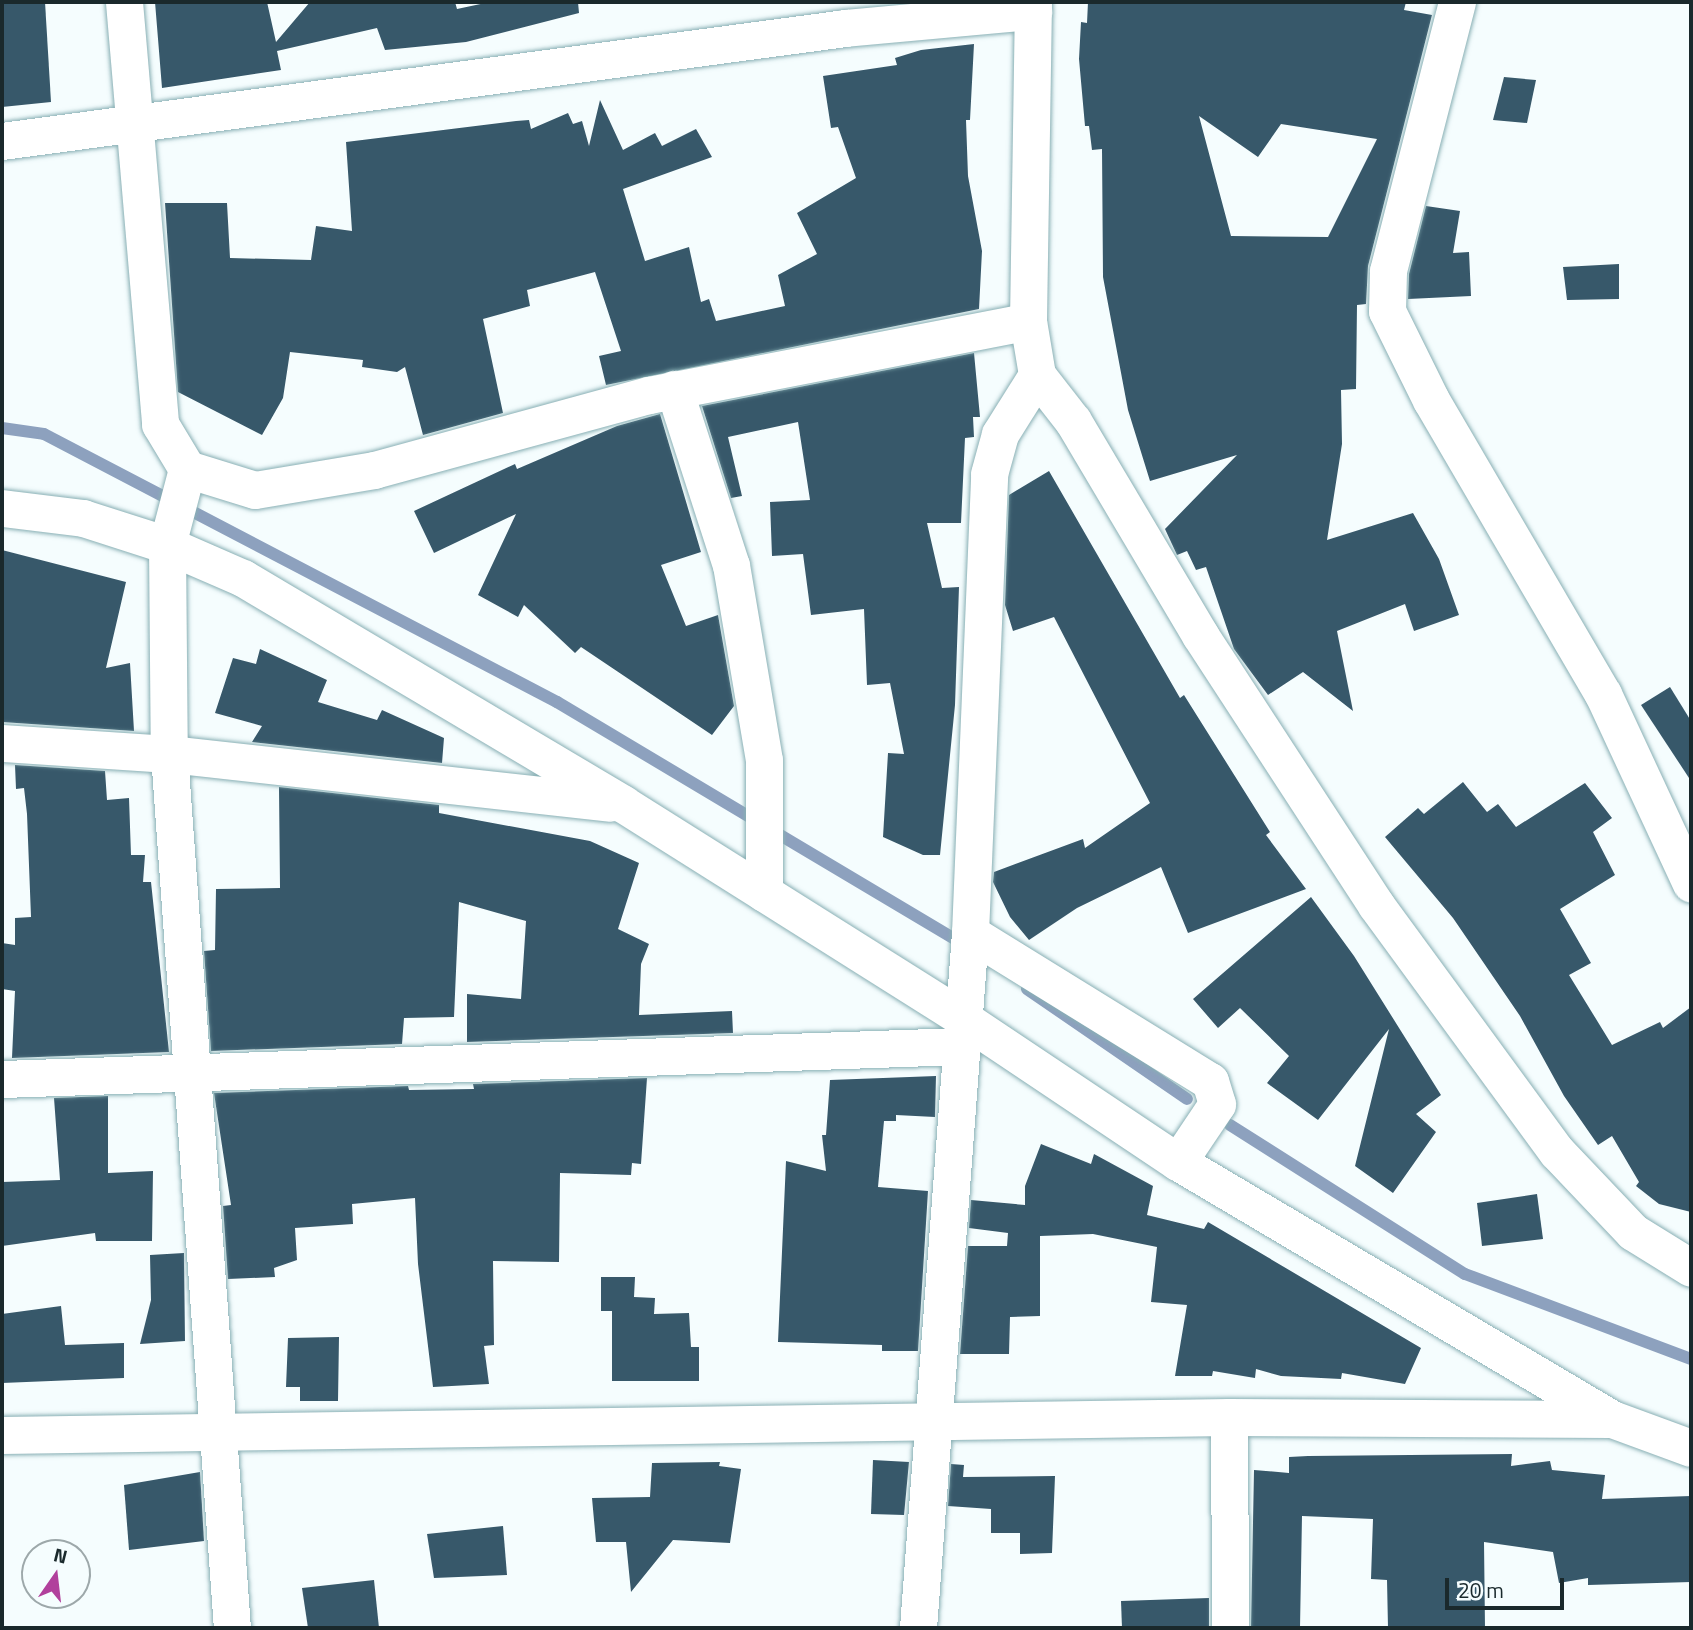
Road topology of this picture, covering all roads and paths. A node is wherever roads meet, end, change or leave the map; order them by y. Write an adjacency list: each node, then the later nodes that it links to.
1 (124, 2): 5 (street)
2 (1457, 2): 16 (street)
3 (1033, 6): 4 (street); 7 (street)
4 (863, 14): 5 (street)
5 (133, 124): 6 (street); 10 (street)
6 (2, 141)
7 (1028, 320): 8 (street); 9 (street)
8 (1037, 375): 18 (street); 23 (street)
9 (674, 389): 10 (street); 17 (street)
10 (187, 469): 12 (street)
11 (2, 508): 12 (street)
12 (167, 545): 14 (street); 15 (street)
13 (2, 743): 14 (street)
14 (169, 754): 15 (street); 20 (street)
15 (624, 804): 17 (street)
16 (1691, 884)
17 (764, 893): 19 (street)
18 (970, 933): 19 (street); 22 (street)
19 (961, 1032): 20 (street); 22 (street); 26 (street)
20 (189, 1072): 21 (street); 27 (street)
21 (2, 1079)
22 (1178, 1162): 25 (street)
23 (1691, 1268)
24 (1229, 1417): 25 (street); 26 (street); 32 (street)
25 (1612, 1419): 29 (street)
26 (931, 1420): 27 (street); 31 (street)
27 (215, 1431): 28 (street); 30 (street)
28 (2, 1435)
29 (1691, 1448)
30 (232, 1628)
31 (918, 1628)
32 (1230, 1628)

